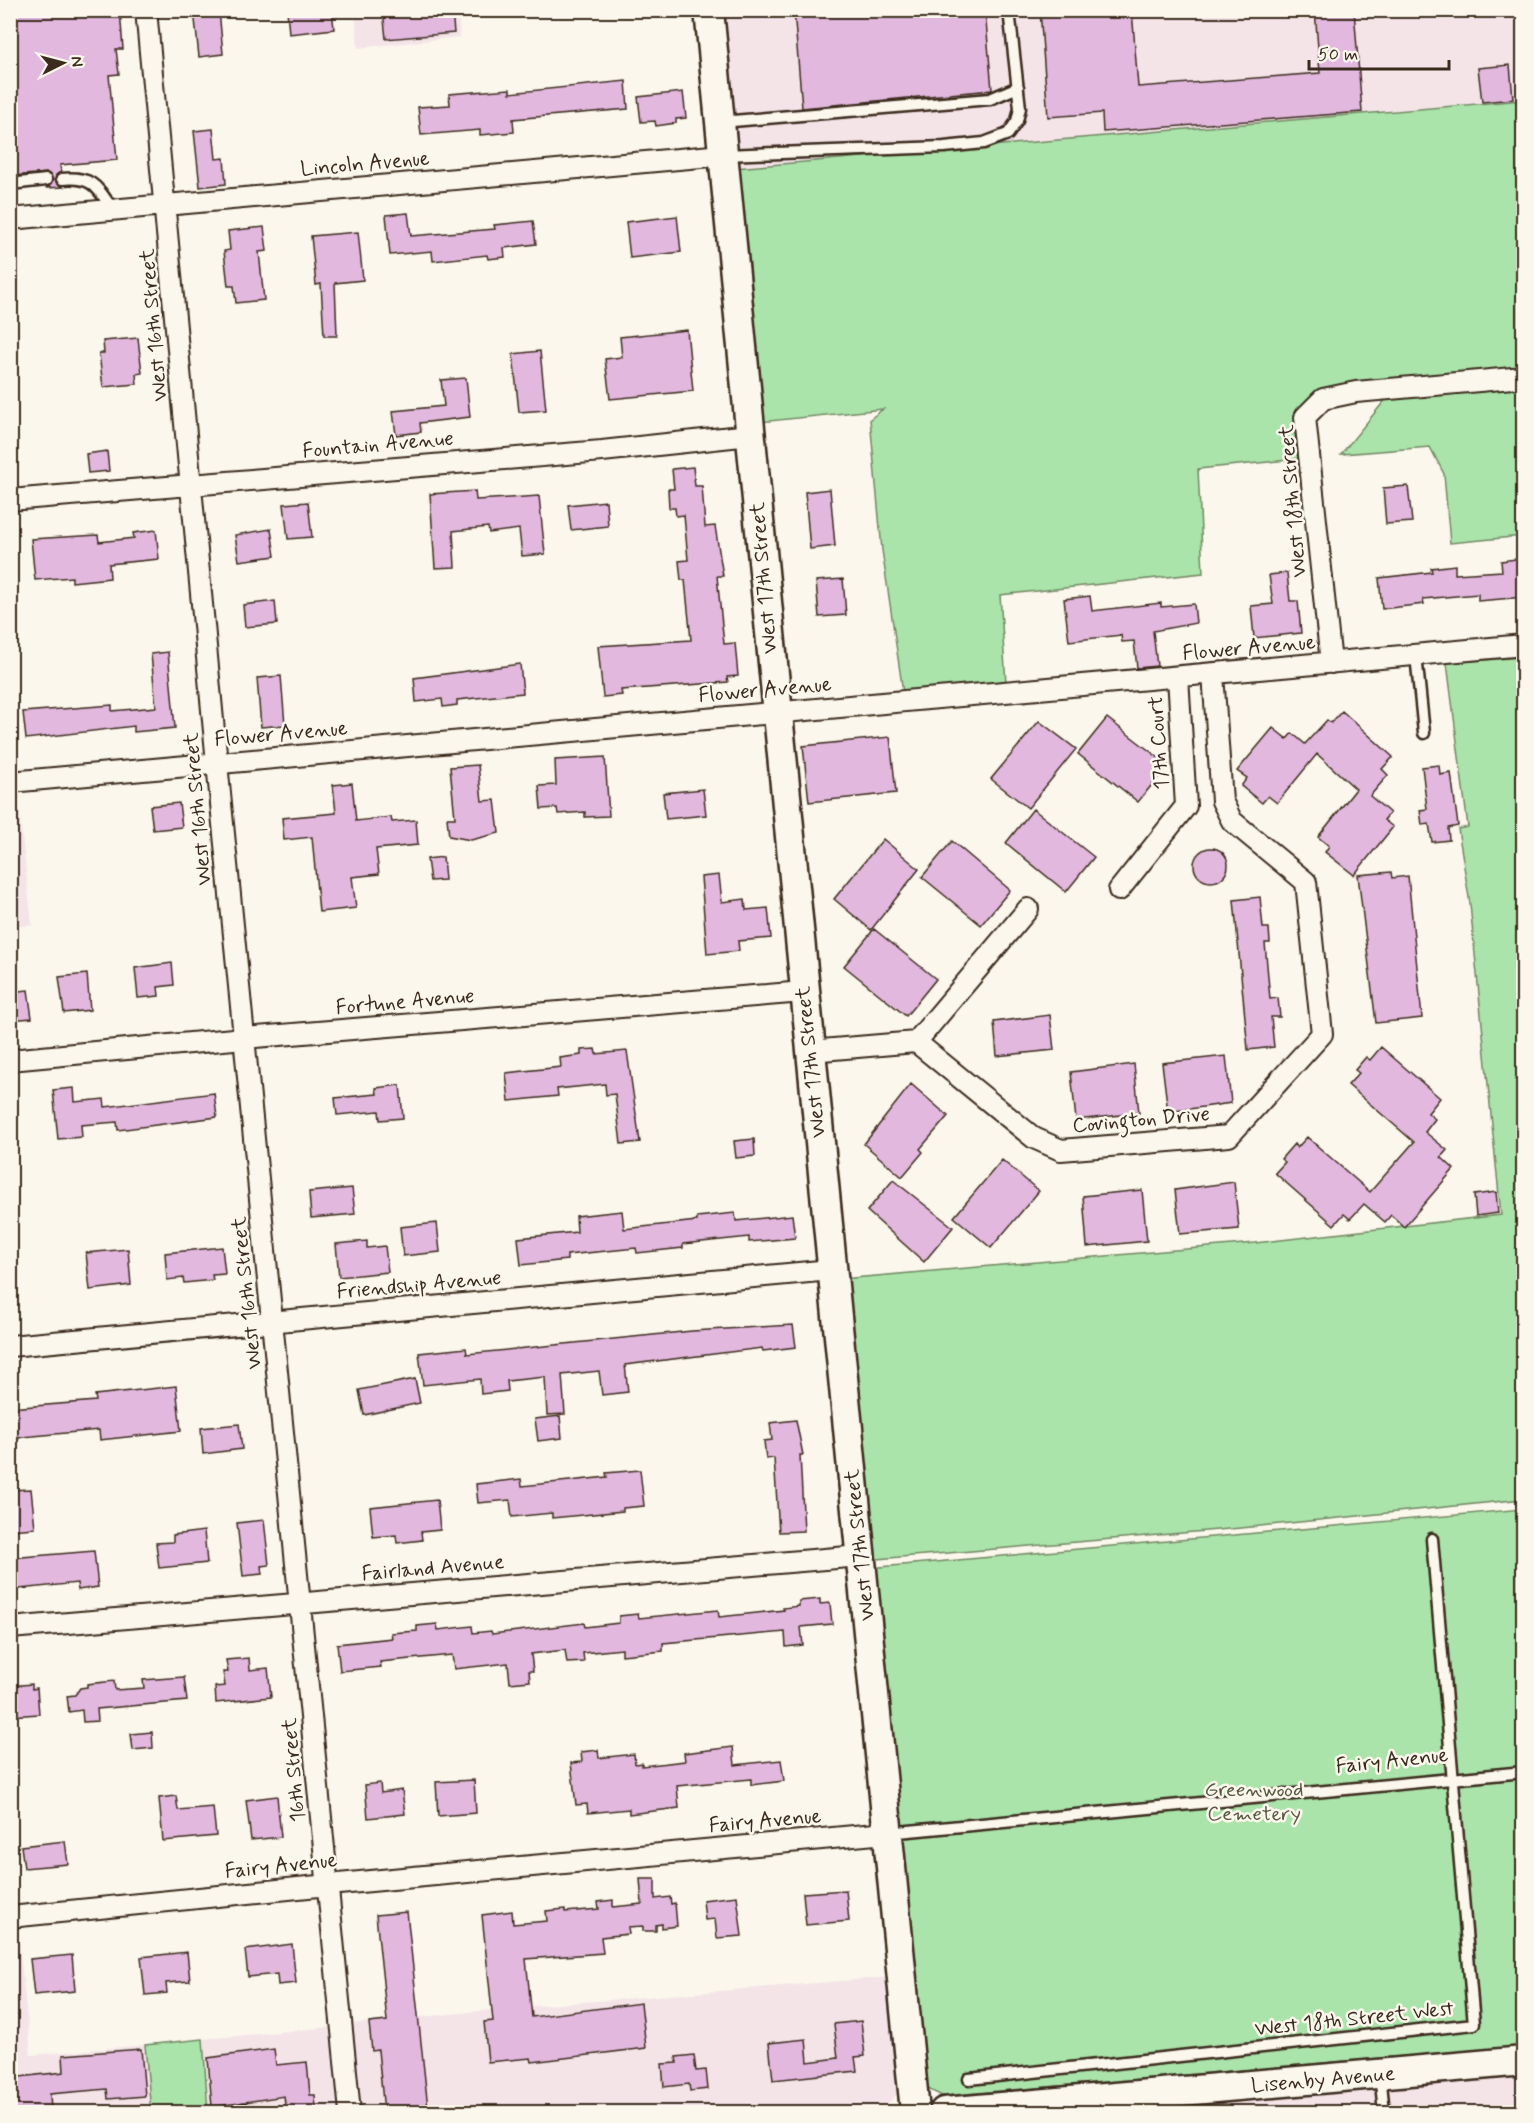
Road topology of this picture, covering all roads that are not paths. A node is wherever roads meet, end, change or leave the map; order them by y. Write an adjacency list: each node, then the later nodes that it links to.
1 (146, 10): 10 (street, West 16th Street)
2 (709, 10): 5 (main road, West 17th Street)
3 (1009, 10): 4 (lane)
4 (1018, 87): 5 (lane); 6 (lane)
5 (720, 122): 6 (main road, West 17th Street)
6 (723, 155): 10 (street, Lincoln Avenue); 14 (main road, West 17th Street)
7 (62, 179): 11 (lane)
8 (46, 180): 9 (lane)
9 (10, 184)
10 (165, 205): 11 (street, Lincoln Avenue); 15 (street, West 16th Street)
11 (113, 210): 12 (street, Lincoln Avenue)
12 (10, 219)
13 (1524, 377): 19 (street, West 18th Street)
14 (750, 435): 15 (street, Fountain Avenue); 22 (main road, West 17th Street)
15 (192, 483): 16 (street, Fountain Avenue); 24 (street, West 16th Street)
16 (10, 500)
17 (1524, 645): 18 (street, Flower Avenue)
18 (1416, 655): 19 (street, Flower Avenue); 23 (lane)
19 (1331, 663): 20 (street, Flower Avenue)
20 (1213, 674): 21 (street, Flower Avenue); 30 (street, Covington Drive)
21 (1178, 677): 22 (street, Flower Avenue); 26 (street, 17th Court)
22 (776, 712): 24 (street, Flower Avenue); 28 (main road, West 17th Street)
23 (1424, 733)
24 (217, 764): 25 (street, Flower Avenue); 29 (street, West 16th Street)
25 (10, 782)
26 (1119, 890)
27 (1028, 909): 30 (street)
28 (803, 992): 29 (street, Fortune Avenue); 31 (main road, West 17th Street)
29 (244, 1038): 32 (street, Fortune Avenue); 34 (street, West 16th Street)
30 (916, 1042): 31 (street)
31 (810, 1051): 33 (main road, West 17th Street)
32 (10, 1060)
33 (831, 1270): 34 (street, Friendship Avenue); 37 (main road, West 17th Street)
34 (273, 1322): 35 (street, Friendship Avenue); 38 (street, West 16th Street)
35 (10, 1346)
36 (1432, 1539): 41 (lane, West 18th Street West)
37 (860, 1556): 38 (street, Fairland Avenue); 42 (main road, West 17th Street)
38 (301, 1602): 39 (street, Fairland Avenue); 43 (street, 16th Street)
39 (10, 1628)
40 (1524, 1772): 41 (lane, Fairy Avenue)
41 (1453, 1779): 42 (lane, Fairy Avenue); 47 (lane, West 18th Street West)
42 (886, 1833): 43 (street, Fairy Avenue); 49 (main road, West 17th Street)
43 (328, 1885): 44 (street, Fairy Avenue); 48 (street, 16th Street)
44 (10, 1917)
45 (1524, 2061): 46 (main road, Lisenby Avenue)
46 (1380, 2074): 50 (main road, Lisenby Avenue); 51 (lane)
47 (969, 2079)
48 (350, 2112)
49 (915, 2112)
50 (944, 2112)
51 (1384, 2112)

